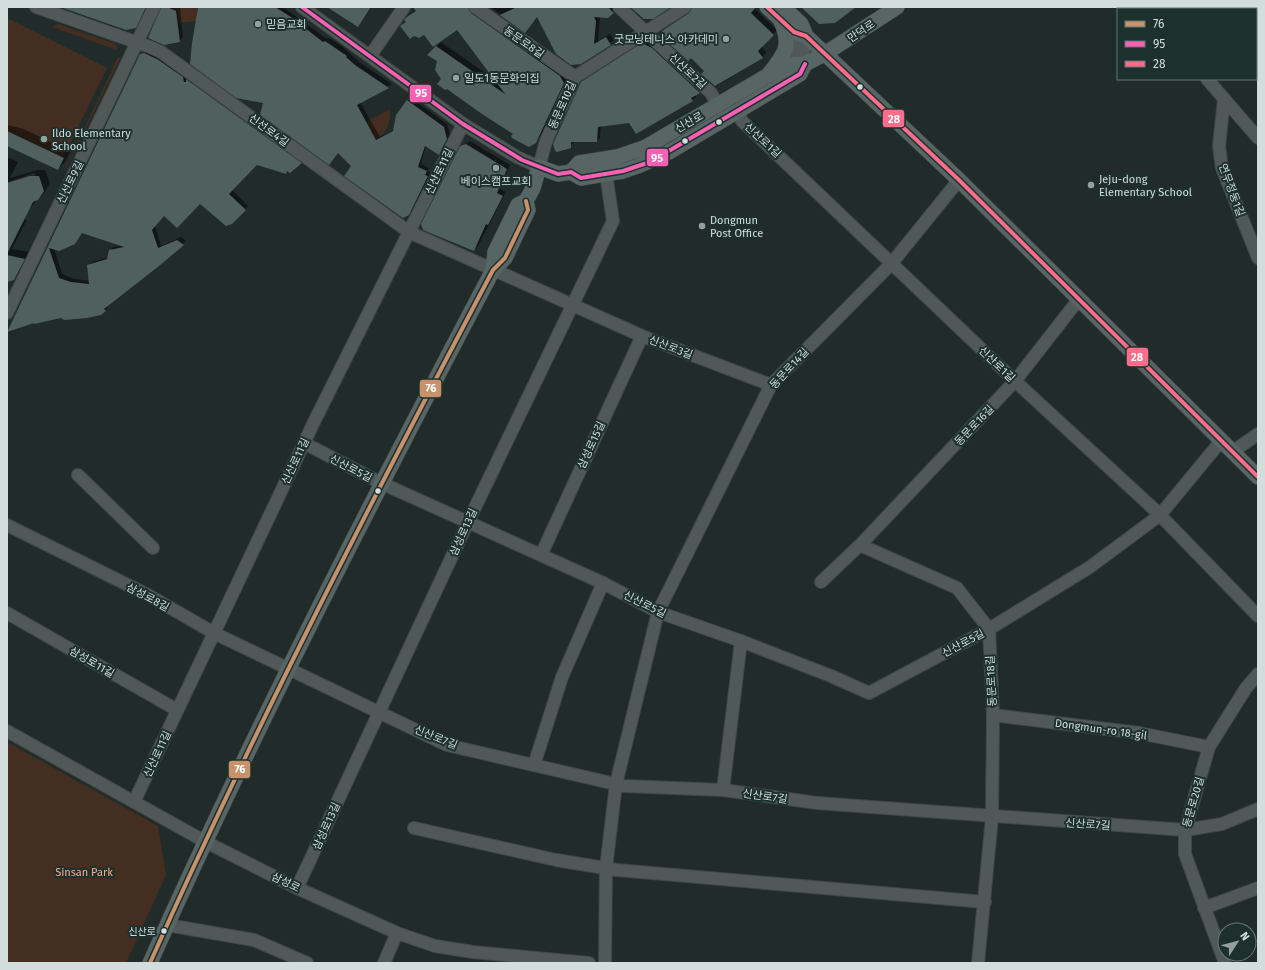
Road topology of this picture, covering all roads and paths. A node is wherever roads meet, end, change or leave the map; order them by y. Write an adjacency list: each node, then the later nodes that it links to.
1 (36, 7): 12 (street, 신선로4길)
2 (154, 7): 12 (street, 신선로9길)
3 (302, 7): 14 (street)
4 (404, 7): 14 (street)
5 (474, 7): 17 (street, 동문로8길)
6 (619, 7): 11 (street, 신산로2길)
7 (685, 7): 11 (street, 동문로10길)
8 (767, 7): 10 (main road)
9 (897, 7): 13 (main road, 만덕로)
10 (782, 13): 13 (main road); 16 (main road)
11 (645, 32): 17 (street, 동문로10길); 20 (street, 신산로2길)
12 (137, 42): 28 (street, 신선로4길); 32 (street, 신선로9길)
13 (826, 54): 15 (main road, 신산로); 27 (main road)
14 (370, 56): 22 (street)
15 (805, 64): 16 (main road, 신산로); 21 (main road, 신산로)
16 (767, 76): 20 (main road, 신산로)
17 (574, 77): 24 (street, 동문로10길)
18 (1208, 80): 19 (street)
19 (1224, 99): 23 (street); 29 (street, 연무정동1길)
20 (718, 105): 25 (main road, 신산로)
21 (737, 112): 26 (main road, 신산로); 30 (street, 신산로1길)
22 (463, 124): 24 (street); 28 (street, 신산로11길)
23 (1258, 138)
24 (539, 167): 25 (main road, 신산로); 31 (main road)
25 (571, 172): 26 (main road, 신산로)
26 (606, 174): 34 (street, 삼성로13길)
27 (959, 180): 30 (street, 동문로14길); 33 (main road)
28 (409, 232): 31 (street, 신선로4길); 41 (street, 신산로11길)
29 (1258, 258)
30 (891, 264): 37 (street, 신산로1길); 38 (street, 동문로14길)
31 (493, 270): 34 (street, 신산로3길); 45 (main road)
32 (11, 291): 35 (street, 신선로9길)
33 (1079, 299): 37 (street, 동문로16길); 40 (main road)
34 (573, 305): 36 (street, 신산로3길); 47 (street, 삼성로13길)
35 (7, 313)
36 (642, 336): 38 (street, 신산로3길); 51 (street, 삼성로15길)
37 (1015, 382): 46 (street, 신산로1길); 49 (street, 동문로16길)
38 (771, 385): 54 (street, 동문로14길)
39 (1258, 434): 42 (street)
40 (1221, 441): 42 (main road); 46 (street)
41 (304, 443): 45 (street, 신산로5길); 58 (street, 신산로11길)
42 (1232, 452): 44 (main road)
43 (78, 475): 50 (street)
44 (1258, 477)
45 (381, 483): 47 (street, 신산로5길); 60 (main road)
46 (1160, 515): 56 (street, 신산로1길); 57 (street)
47 (468, 522): 51 (street, 신산로5길); 63 (street, 삼성로13길)
48 (7, 525): 58 (street, 삼성로8길)
49 (860, 544): 52 (street, 동문로16길); 57 (street)
50 (153, 548)
51 (540, 555): 53 (street, 신산로5길)
52 (821, 582)
53 (603, 583): 54 (street, 신산로5길); 67 (street)
54 (658, 612): 59 (street, 신산로5길); 68 (street, 동문로14길)
55 (7, 613): 62 (street, 삼성로11길)
56 (1258, 616)
57 (989, 629): 59 (street, 신산로5길); 64 (street, 동문로18길)
58 (214, 633): 60 (street, 삼성로8길); 62 (street, 신산로11길)
59 (741, 641): 69 (street)
60 (290, 668): 63 (street, 신산로7길); 75 (main road)
61 (1258, 674): 66 (street, 동문로20길)
62 (178, 710): 70 (street, 신산로11길)
63 (379, 712): 67 (street, 신산로7길); 77 (street, 삼성로13길)
64 (993, 715): 66 (street, Dongmun-ro 18-gil); 72 (street, 동문로18길)
65 (7, 731): 70 (street, 삼성로)
66 (1209, 747): 74 (street, 동문로20길)
67 (534, 765): 68 (street, 신산로7길)
68 (616, 784): 69 (street, 신산로7길); 76 (street, 동문로14길)
69 (723, 790): 72 (street, 신산로7길)
70 (134, 802): 75 (street, 삼성로)
71 (1258, 809): 74 (street, 신산로7길)
72 (992, 818): 74 (street, 신산로7길); 79 (street, 동문로18길)
73 (414, 828): 76 (street)
74 (1184, 830): 80 (street, 동문로20길)
75 (204, 841): 77 (street, 삼성로); 81 (main road)
76 (606, 868): 79 (street); 88 (street, 동문로14길)
77 (297, 888): 82 (street, 삼성로)
78 (1258, 888): 80 (street)
79 (984, 902): 89 (street, 동문로18길)
80 (1204, 908): 90 (street, 동문로20길)
81 (167, 925): 84 (main road); 85 (street)
82 (397, 933): 83 (street, 삼성로); 86 (street)
83 (562, 962): 87 (street, 삼성로)
84 (150, 963)
85 (307, 963)
86 (384, 963)
87 (589, 963)
88 (605, 963)
89 (978, 963)
90 (1225, 963)

